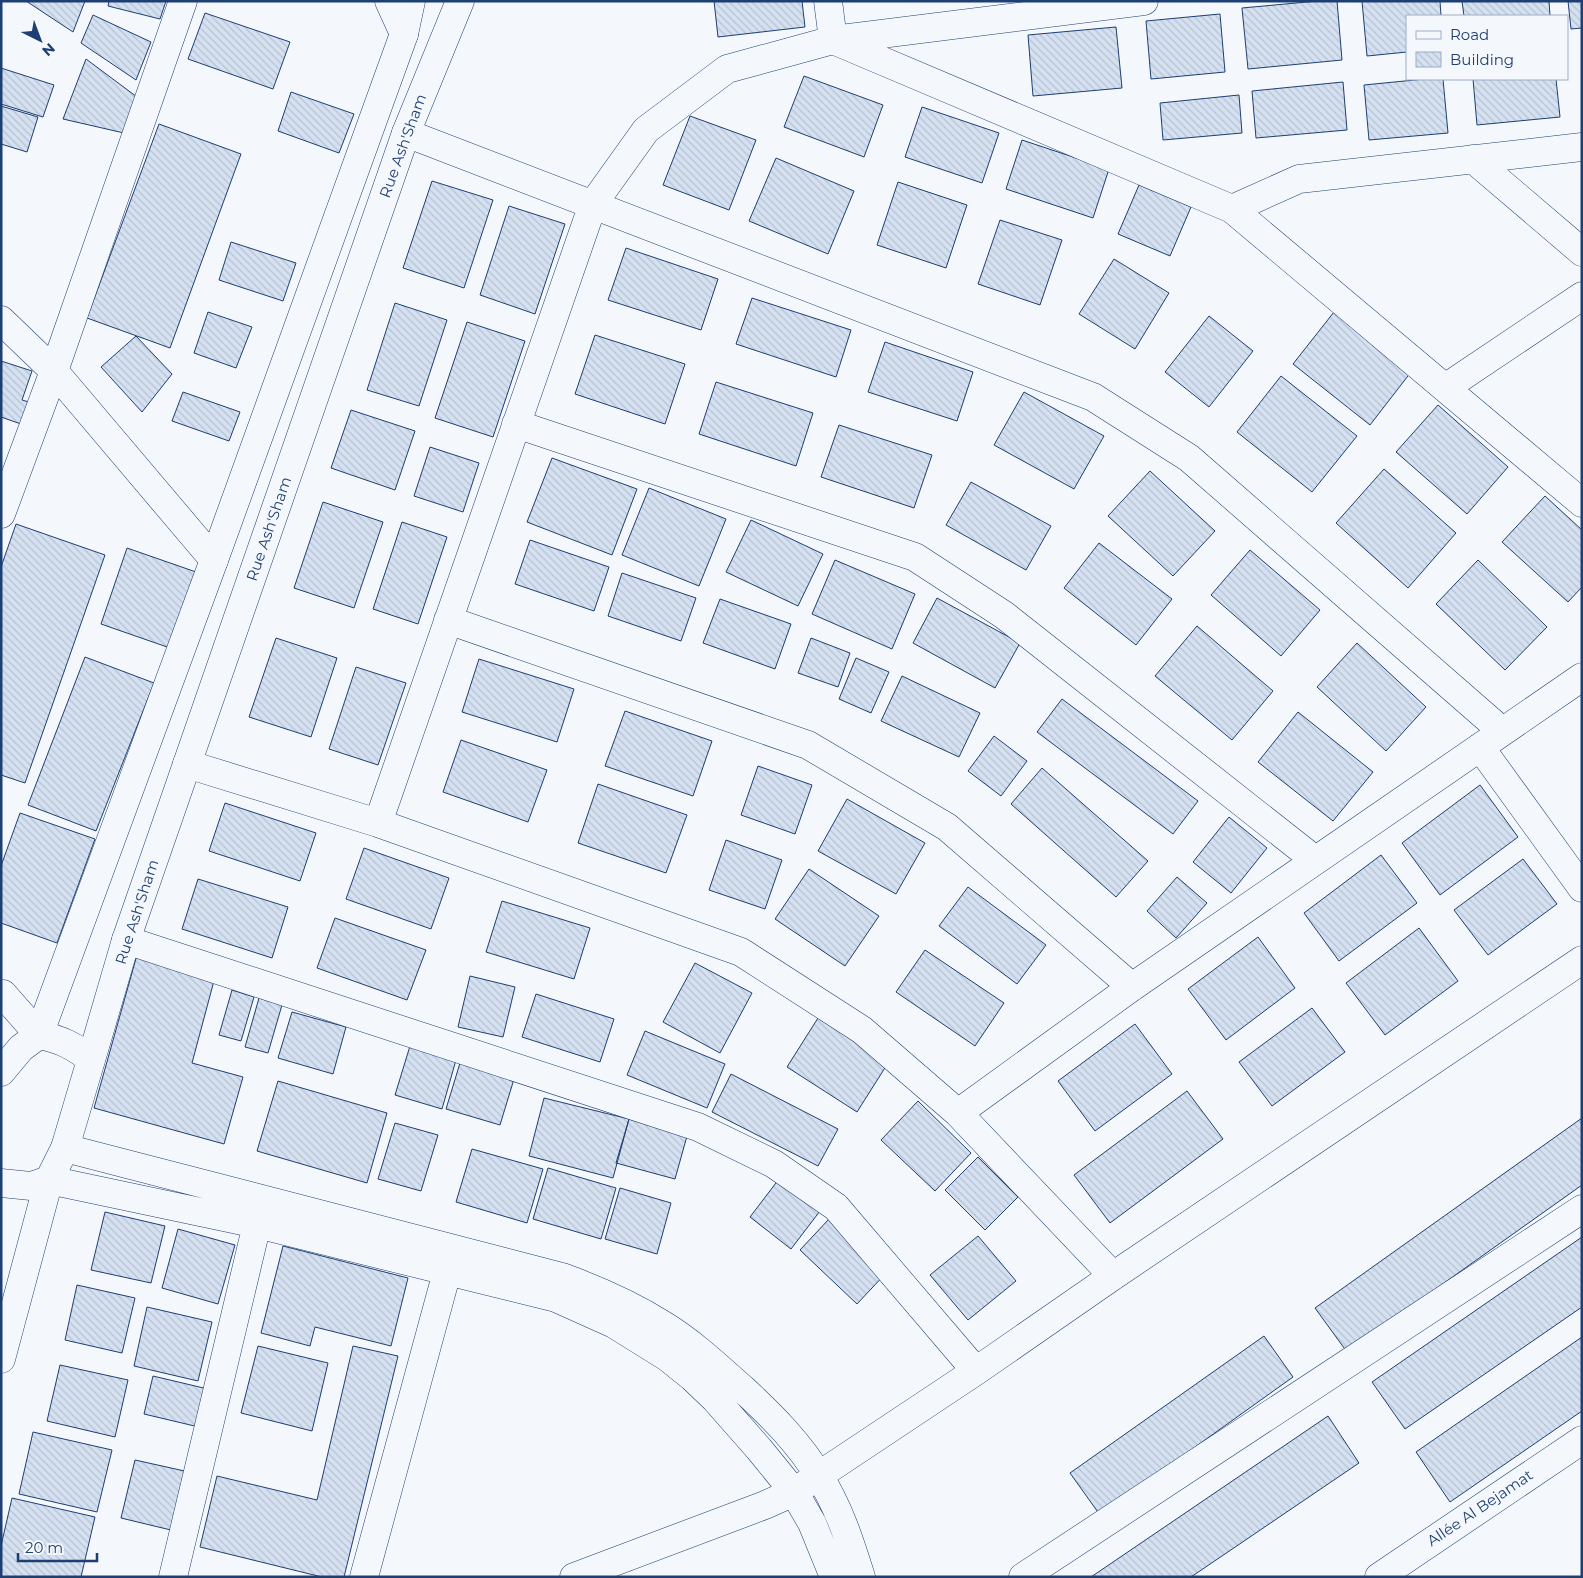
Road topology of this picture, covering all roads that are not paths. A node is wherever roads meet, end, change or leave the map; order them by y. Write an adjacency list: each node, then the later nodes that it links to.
1 (183, 1): 17 (main road)
2 (390, 1): 7 (main road)
3 (411, 1): 7 (main road)
4 (460, 1): 9 (main road, Rue Ash'Sham)
5 (828, 1): 8 (main road)
6 (1144, 1): 8 (main road)
7 (404, 34): 22 (main road)
8 (833, 40): 12 (main road); 13 (main road)
9 (406, 133): 12 (main road); 27 (main road, Rue Ash'Sham)
10 (1582, 147): 11 (main road)
11 (1474, 159): 13 (main road); 14 (main road)
12 (593, 204): 19 (main road); 25 (main road)
13 (1232, 209): 18 (main road)
14 (1582, 252)
15 (1582, 296): 18 (main road)
16 (1, 320): 17 (main road)
17 (54, 371): 21 (main road); 22 (main road)
18 (1445, 388): 20 (main road)
19 (516, 424): 23 (main road); 29 (main road)
20 (1582, 504)
21 (1, 514)
22 (214, 560): 35 (main road)
23 (448, 620): 28 (main road); 33 (main road)
24 (1578, 689): 25 (main road)
25 (1502, 732): 26 (main road)
26 (1480, 747): 29 (main road); 30 (main road)
27 (187, 764): 28 (main road); 31 (main road, Rue Ash'Sham)
28 (378, 823): 38 (main road)
29 (1315, 860): 33 (main road)
30 (1582, 888)
31 (126, 940): 36 (main road, Rue Ash'Sham); 47 (main road)
32 (1582, 960): 45 (main road)
33 (1132, 987): 38 (main road)
34 (2, 993): 35 (main road)
35 (40, 1036): 36 (main road); 37 (main road)
36 (91, 1060): 39 (main road, Rue Ash'Sham)
37 (1, 1072)
38 (958, 1112): 45 (main road)
39 (65, 1148): 40 (main road, Rue Ash'Sham); 49 (main road)
40 (49, 1180): 41 (main road); 43 (main road); 46 (main road)
41 (1, 1183)
42 (1582, 1209): 56 (main road)
43 (257, 1224): 44 (main road); 51 (main road)
44 (447, 1272): 50 (main road); 52 (main road)
45 (1113, 1276): 47 (main road)
46 (1, 1359)
47 (976, 1371): 49 (main road)
48 (1582, 1440): 57 (main road, Allée Al Bejamat)
49 (819, 1476): 50 (main road); 55 (main road)
50 (794, 1492): 53 (main road); 54 (main road)
51 (173, 1577)
52 (364, 1577)
53 (574, 1577)
54 (834, 1577)
55 (861, 1577)
56 (1023, 1577)
57 (1378, 1577)

